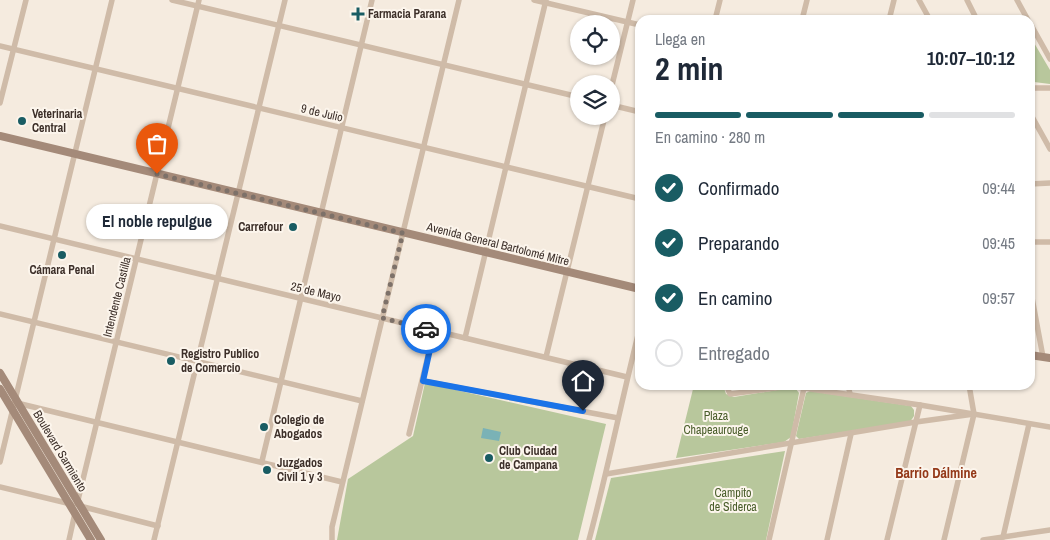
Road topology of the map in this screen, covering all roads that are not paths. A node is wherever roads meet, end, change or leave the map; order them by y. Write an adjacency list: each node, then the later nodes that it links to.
1 (26, 0): 29 (street)
2 (112, 0): 32 (street)
3 (172, 0): 16 (street)
4 (285, 0): 25 (street)
5 (372, 0): 27 (street)
6 (459, 0): 31 (street)
7 (534, 0): 15 (street)
8 (633, 0): 23 (street)
9 (720, 0): 17 (street)
10 (807, 0): 18 (street)
11 (894, 0): 19 (street)
12 (919, 0): 20 (street)
13 (967, 0): 21 (street)
14 (1017, 0): 22 (street)
15 (546, 1): 23 (street); 34 (street)
16 (199, 3): 25 (street); 35 (street, Intendente Castilla)
17 (716, 15)
18 (803, 15)
19 (890, 15)
20 (927, 15)
21 (975, 15)
22 (1026, 15)
23 (627, 22): 24 (street); 33 (street)
24 (635, 24)
25 (279, 26): 27 (street); 41 (street)
26 (1035, 32): 30 (street)
27 (361, 45): 31 (street); 45 (street)
28 (0, 46): 29 (street, 9 de Julio)
29 (13, 49): 32 (street, 9 de Julio); 39 (street)
30 (1050, 59)
31 (443, 65): 34 (street); 47 (street)
32 (95, 69): 35 (street, 9 de Julio); 49 (street)
33 (615, 75)
34 (526, 84): 38 (street); 50 (street)
35 (178, 88): 41 (street, 9 de Julio); 51 (street, Intendente Castilla)
36 (1035, 88): 37 (street)
37 (1050, 88)
38 (570, 95)
39 (0, 103)
40 (620, 107): 42 (street)
41 (260, 108): 45 (street, 9 de Julio); 55 (street)
42 (635, 111)
43 (1035, 122): 48 (street)
44 (603, 125): 54 (street)
45 (342, 128): 47 (street, 9 de Julio); 57 (street)
46 (0, 136): 49 (main road, Avenida General Bartolomé Mitre)
47 (423, 147): 50 (street, 9 de Julio); 59 (street)
48 (1050, 149)
49 (75, 154): 51 (main road, Avenida General Bartolomé Mitre); 60 (street)
50 (506, 167): 54 (street, 9 de Julio); 63 (street)
51 (157, 174): 55 (main road, Avenida General Bartolomé Mitre); 64 (street, Intendente Castilla)
52 (1050, 183): 53 (street)
53 (1035, 184)
54 (588, 186): 56 (street, 9 de Julio); 65 (street)
55 (239, 194): 57 (main road, Avenida General Bartolomé Mitre); 66 (street)
56 (635, 198)
57 (321, 213): 59 (main road, Avenida General Bartolomé Mitre); 68 (street)
58 (0, 226): 60 (street, 25 de Mayo)
59 (403, 233): 63 (main road, Avenida General Bartolomé Mitre); 71 (street)
60 (55, 240): 64 (street, 25 de Mayo); 72 (street)
61 (1035, 242): 62 (street)
62 (1050, 242)
63 (486, 252): 65 (main road, Avenida General Bartolomé Mitre); 74 (street)
64 (136, 259): 66 (street, 25 de Mayo); 75 (street, Intendente Castilla)
65 (567, 273): 67 (main road, Avenida General Bartolomé Mitre); 77 (street)
66 (218, 279): 68 (street, 25 de Mayo); 79 (street)
67 (635, 288)
68 (300, 299): 71 (street, 25 de Mayo); 83 (street)
69 (1035, 309): 78 (street)
70 (0, 314): 72 (street)
71 (382, 318): 73 (street, 25 de Mayo); 92 (street)
72 (34, 323): 75 (street); 93 (street)
73 (434, 331): 74 (street, 25 de Mayo); 82 (street)
74 (466, 338): 77 (street, 25 de Mayo)
75 (116, 342): 79 (street); 97 (street, Intendente Castilla)
76 (635, 346): 81 (street)
77 (546, 357): 81 (street, 25 de Mayo)
78 (1046, 357)
79 (198, 362): 83 (street); 103 (street)
80 (0, 373): 93 (main road, Boulevard Sarmiento)
81 (627, 377): 96 (street)
82 (423, 381): 96 (street); 101 (street)
83 (280, 382): 92 (street); 105 (street)
84 (0, 389): 93 (main road, Boulevard Sarmiento)
85 (728, 390): 86 (street)
86 (756, 390)
87 (804, 390): 104 (street)
88 (819, 390): 91 (street)
89 (849, 390): 91 (street)
90 (970, 390): 95 (street)
91 (850, 394): 94 (street)
92 (362, 401): 108 (street)
93 (11, 402): 97 (street); 106 (street); 110 (main road, Boulevard Sarmiento)
94 (920, 405): 95 (street); 98 (street)
95 (974, 414): 98 (street); 99 (street); 123 (street)
96 (618, 418): 107 (street)
97 (97, 422): 103 (street); 110 (street, Intendente Castilla)
98 (916, 422): 102 (street); 122 (street)
99 (1029, 424): 100 (street); 113 (street)
100 (1050, 427)
101 (409, 434)
102 (852, 434): 104 (street); 121 (street)
103 (179, 442): 105 (street); 111 (street)
104 (791, 444): 107 (street); 120 (street)
105 (262, 461): 108 (street)
106 (0, 462)
107 (606, 474): 119 (street)
108 (342, 482): 118 (street)
109 (0, 487): 110 (street)
110 (76, 506): 111 (street); 114 (street, Intendente Castilla); 115 (main road, Boulevard Sarmiento); 116 (main road, Boulevard Sarmiento)
111 (158, 526): 117 (street)
112 (1050, 530): 113 (street)
113 (1003, 538): 124 (street)
114 (68, 540)
115 (91, 540)
116 (101, 540)
117 (154, 540)
118 (332, 540)
119 (590, 540)
120 (769, 540)
121 (827, 540)
122 (886, 540)
123 (944, 540)
124 (983, 540)

